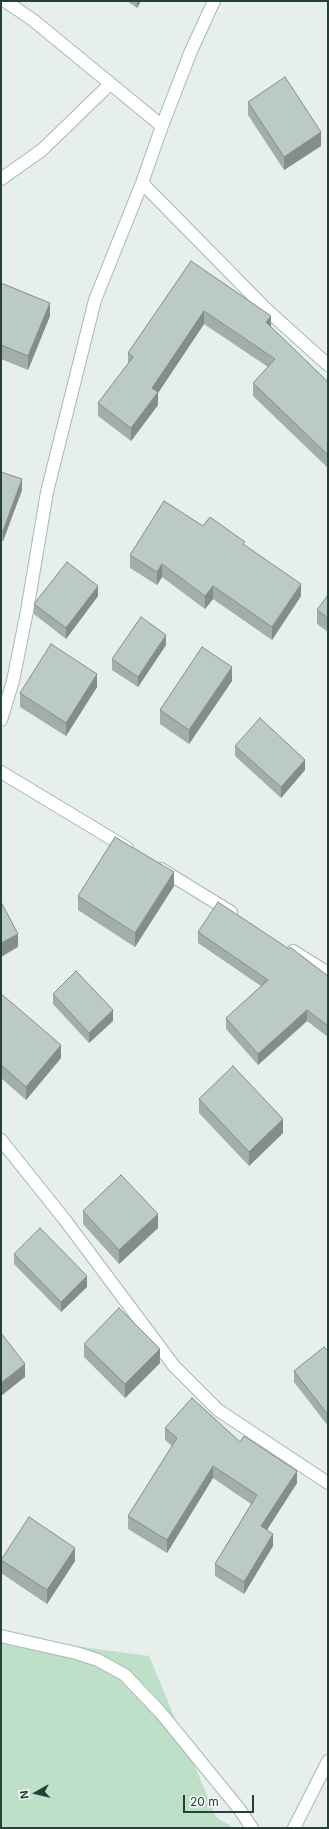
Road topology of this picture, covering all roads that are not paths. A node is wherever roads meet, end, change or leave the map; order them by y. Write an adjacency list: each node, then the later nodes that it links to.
1 (5, 1): 3 (street)
2 (214, 1): 4 (street)
3 (110, 84): 4 (street); 5 (street)
4 (162, 126): 6 (street)
5 (1, 179)
6 (142, 183): 7 (street); 8 (street)
7 (328, 365)
8 (1, 720)
9 (1, 772): 10 (street)
10 (136, 854)
11 (150, 862): 12 (street)
12 (243, 920)
13 (282, 944): 14 (street)
14 (328, 973)
15 (1, 1140): 16 (street)
16 (328, 1483)
17 (1, 1636): 19 (street)
18 (328, 1762): 20 (street)
19 (252, 1828)
20 (294, 1828)

